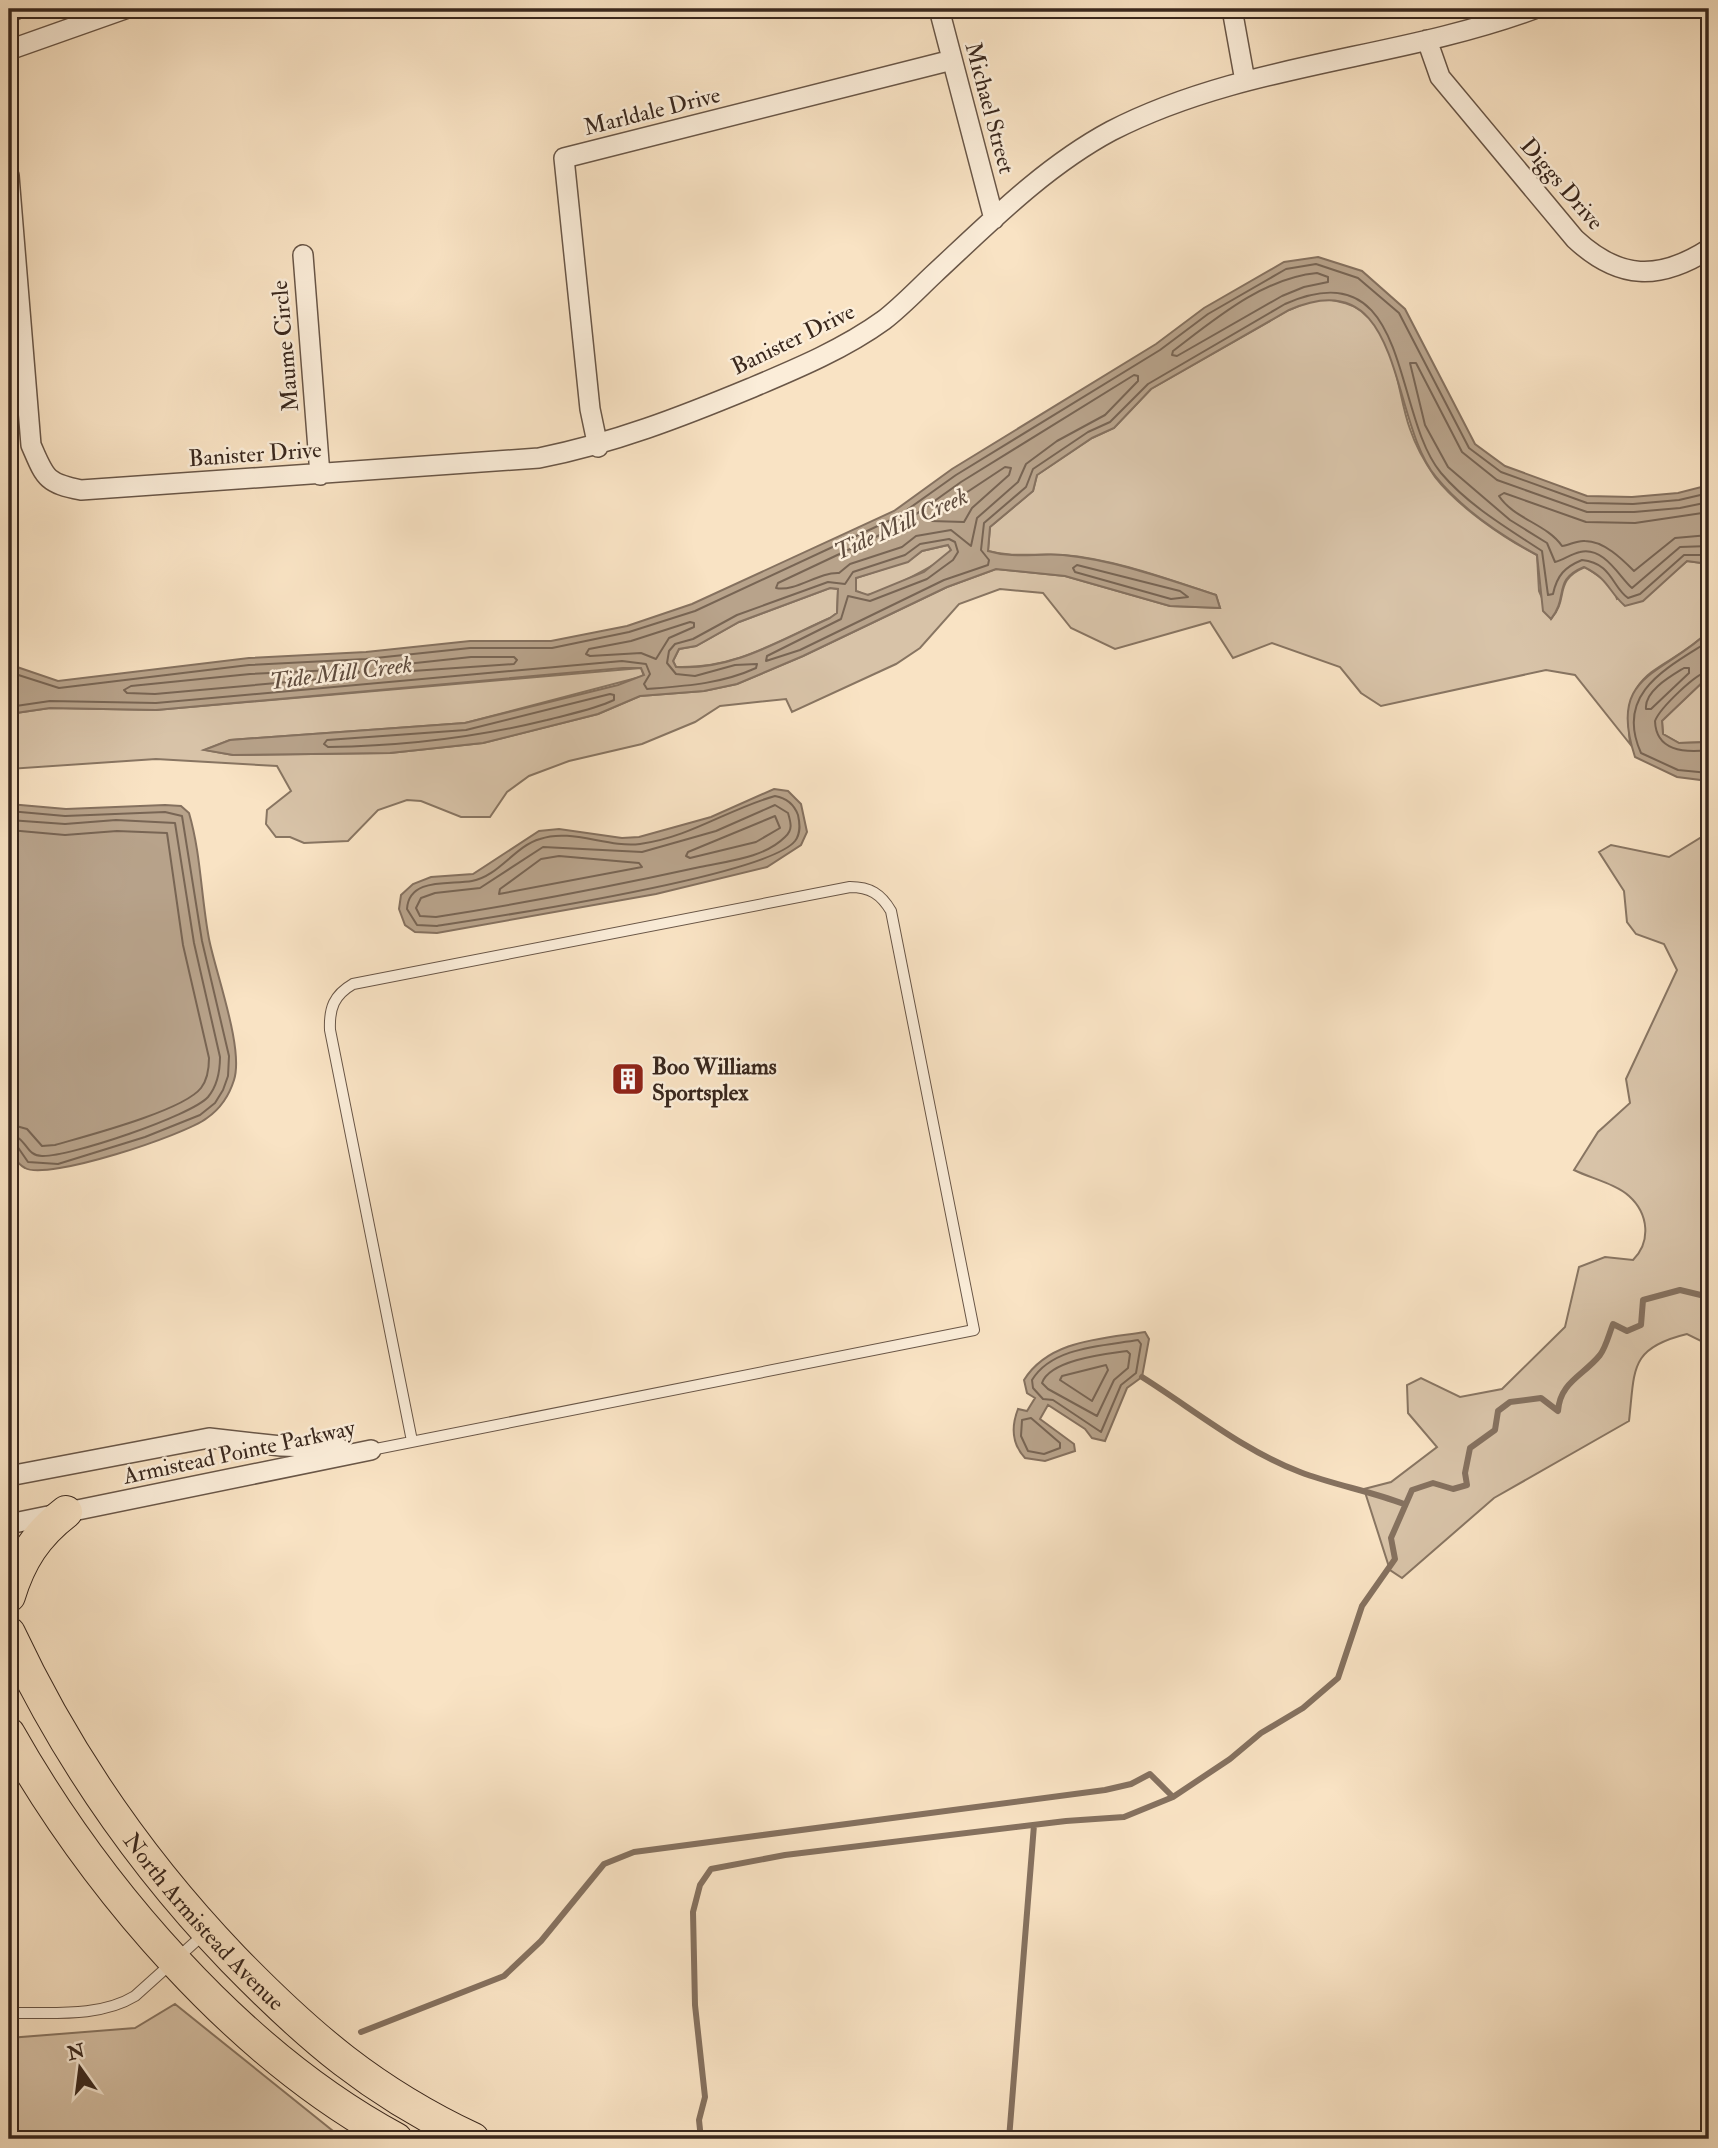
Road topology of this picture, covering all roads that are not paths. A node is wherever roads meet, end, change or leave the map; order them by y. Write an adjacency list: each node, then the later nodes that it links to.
1 (17, 9): 6 (street)
2 (125, 9): 8 (street)
3 (939, 9): 9 (street, Michael Street)
4 (1232, 9): 10 (street)
5 (1534, 9): 7 (street, Banister Drive)
6 (9, 12)
7 (1427, 40): 10 (street, Banister Drive); 13 (street, Diggs Drive)
8 (9, 50)
9 (952, 60): 12 (street, Michael Street); 16 (street, Marldale Drive)
10 (1245, 82): 12 (street, Banister Drive)
11 (9, 176): 15 (street)
12 (994, 219): 16 (street, Banister Drive)
13 (1709, 248)
14 (303, 255): 17 (street, Maume Circle)
15 (16, 375): 17 (street, Banister Drive)
16 (598, 447): 17 (street, Banister Drive)
17 (320, 475)
18 (412, 1441): 18 (lane); 19 (lane)
19 (371, 1450): 20 (street, Armistead Pointe Parkway); 21 (street, Armistead Pointe Parkway)
20 (9, 1476)
21 (66, 1512): 22 (street, Armistead Pointe Parkway); 23 (main road)
22 (9, 1524)
23 (9, 1596)
24 (9, 1633): 26 (main road, North Armistead Avenue)
25 (9, 1734): 27 (main road, North Armistead Avenue)
26 (206, 1931): 27 (lane); 30 (main road, North Armistead Avenue)
27 (175, 1962): 28 (lane); 29 (main road, North Armistead Avenue)
28 (9, 2013)
29 (396, 2139)
30 (472, 2139)

